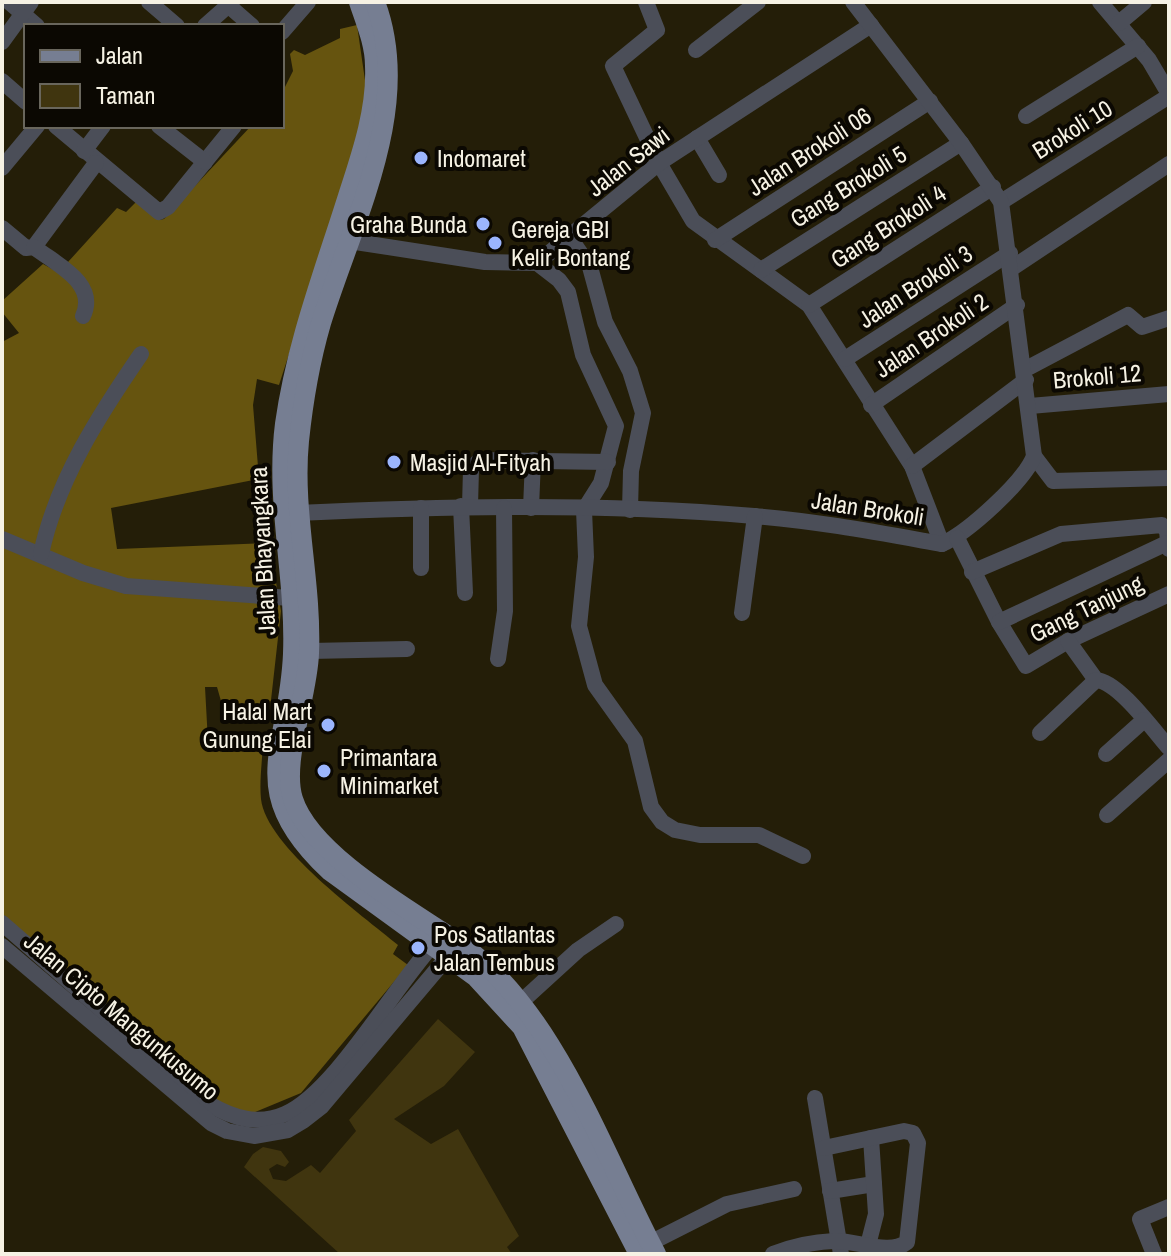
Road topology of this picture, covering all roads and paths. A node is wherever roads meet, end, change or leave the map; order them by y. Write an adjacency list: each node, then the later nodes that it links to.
1 (9, 2): 12 (street)
2 (149, 2): 14 (street)
3 (308, 2): 18 (street)
4 (359, 2): 39 (main road, Jalan Bhayangkara)
5 (375, 2): 39 (main road, Jalan Bhayangkara)
6 (646, 2): 36 (street)
7 (758, 2): 21 (street)
8 (853, 2): 17 (street)
9 (1100, 2): 13 (street)
10 (1144, 2): 13 (street)
11 (230, 4): 15 (street); 16 (street)
12 (27, 8): 19 (street)
13 (1119, 23): 20 (street)
14 (175, 24)
15 (207, 24)
16 (250, 24)
17 (871, 25): 25 (street); 32 (street, Jalan Sawi)
18 (284, 30)
19 (2, 42)
20 (1138, 46): 23 (street); 26 (street)
21 (696, 50)
22 (2, 81): 24 (street)
23 (1169, 95): 41 (street, Brokoli 10)
24 (24, 100)
25 (930, 101): 33 (street); 44 (street, Jalan Brokoli 06)
26 (1026, 116)
27 (35, 128): 38 (street)
28 (58, 128): 34 (street)
29 (102, 128): 34 (street)
30 (162, 128): 35 (street)
31 (232, 128): 35 (street)
32 (697, 138): 36 (street, Jalan Sawi); 40 (street)
33 (961, 143): 41 (street); 50 (street, Gang Brokoli 5)
34 (90, 157): 35 (street); 47 (street)
35 (205, 162)
36 (659, 163): 44 (street); 46 (street, Jalan Sawi)
37 (1169, 164): 48 (street, Jalan Brokoli 3)
38 (2, 168)
39 (363, 172): 42 (main road, Jalan Bhayangkara)
40 (719, 175)
41 (997, 195): 48 (street); 51 (street, Gang Brokoli 4)
42 (352, 209): 45 (main road, Jalan Bhayangkara); 82 (main road, Jalan Bhayangkara)
43 (2, 228): 47 (street)
44 (715, 240): 50 (street)
45 (349, 241): 49 (street); 72 (main road, Jalan Bhayangkara)
46 (565, 241): 49 (street, Jalan Sawi); 71 (street)
47 (34, 247): 53 (street)
48 (1011, 260): 52 (street); 56 (street, Jalan Brokoli 3)
49 (540, 261): 63 (street)
50 (761, 270): 51 (street)
51 (809, 305): 56 (street)
52 (1017, 305): 57 (street); 59 (street, Jalan Brokoli 2)
53 (83, 316)
54 (1169, 318): 57 (street)
55 (141, 354): 77 (street)
56 (845, 359): 59 (street)
57 (1025, 375): 60 (street); 64 (street)
58 (1169, 394): 60 (street, Brokoli 12)
59 (871, 405): 64 (street)
60 (1030, 406): 61 (street)
61 (1034, 456): 65 (street); 75 (street, Jalan Brokoli)
62 (533, 460): 63 (street); 66 (street); 69 (street)
63 (608, 462): 70 (street)
64 (912, 466): 75 (street)
65 (1169, 478)
66 (466, 506): 67 (street, Jalan Brokoli); 68 (street, Jalan Brokoli); 80 (street)
67 (421, 508): 72 (street, Jalan Brokoli); 78 (street)
68 (504, 508): 69 (street, Jalan Brokoli); 88 (street)
69 (531, 508): 70 (street, Jalan Brokoli)
70 (593, 510): 71 (street, Jalan Brokoli); 96 (street)
71 (626, 510): 73 (street, Jalan Brokoli)
72 (297, 513): 87 (main road, Jalan Bhayangkara)
73 (755, 516): 75 (street, Jalan Brokoli); 83 (street)
74 (2, 539): 77 (street)
75 (949, 541): 79 (street)
76 (1168, 546): 79 (street); 84 (street)
77 (41, 554): 82 (street)
78 (421, 568)
79 (972, 572): 84 (street)
80 (465, 593)
81 (1169, 594): 85 (street, Gang Tanjung)
82 (290, 598): 99 (main road, Jalan Bhayangkara)
83 (742, 613)
84 (999, 622): 85 (street, Gang Tanjung)
85 (1068, 641): 89 (street)
86 (407, 649): 87 (street)
87 (310, 651): 99 (main road, Jalan Bhayangkara)
88 (498, 659)
89 (1096, 680): 90 (street); 91 (street)
90 (1144, 720): 92 (street); 93 (street)
91 (1040, 733)
92 (1169, 748)
93 (1106, 754)
94 (1169, 760): 95 (street)
95 (1107, 815)
96 (803, 856)
97 (2, 923): 99 (street, Jalan Cipto Mangunkusumo)
98 (616, 924): 101 (street)
99 (445, 945): 100 (street, Jalan Cipto Mangunkusumo); 101 (main road); 108 (main road)
100 (2, 946)
101 (521, 1002): 108 (main road)
102 (815, 1098): 104 (street)
103 (871, 1138): 104 (street); 105 (street); 110 (street)
104 (824, 1148): 107 (street)
105 (874, 1184): 107 (street); 110 (street)
106 (794, 1189): 112 (street)
107 (830, 1191): 111 (street)
108 (621, 1203): 112 (main road)
109 (1169, 1207): 114 (street)
110 (868, 1245): 111 (street)
111 (839, 1247): 113 (street)
112 (648, 1250)
113 (773, 1254)
114 (1154, 1254)

